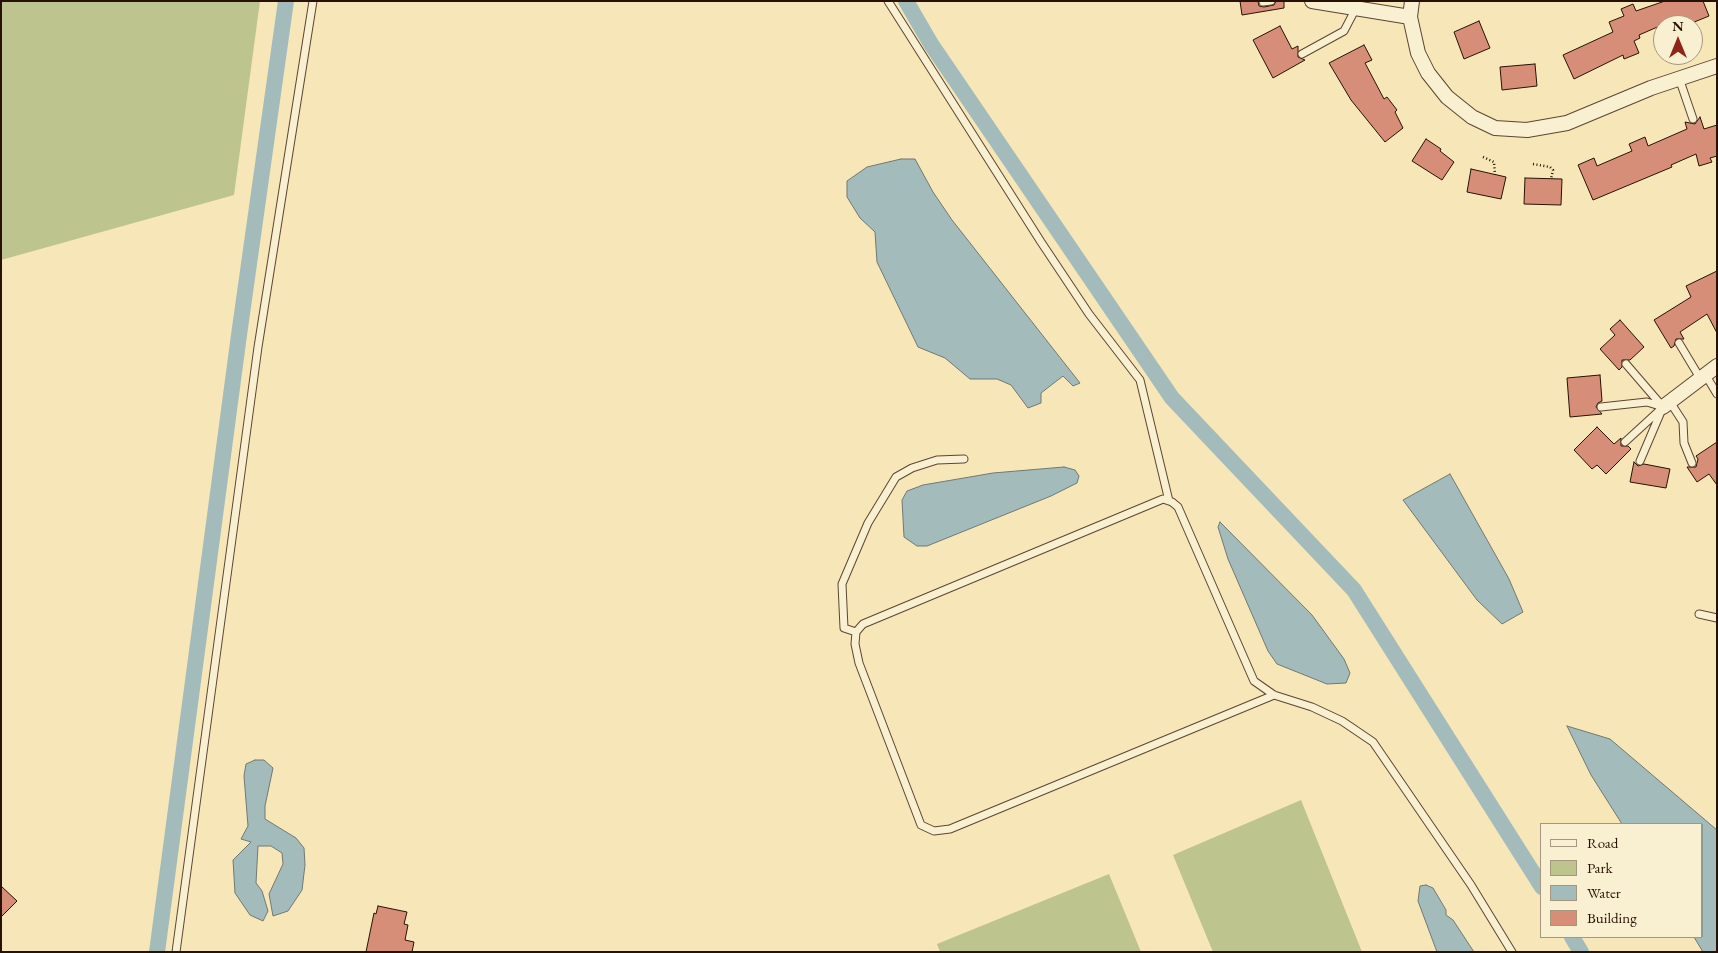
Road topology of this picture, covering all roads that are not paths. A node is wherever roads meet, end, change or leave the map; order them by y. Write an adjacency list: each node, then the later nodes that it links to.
1 (313, 1): 26 (lane)
2 (888, 1): 21 (lane)
3 (1312, 1): 5 (street)
4 (1412, 1): 6 (street)
5 (1356, 8): 6 (street); 7 (lane)
6 (1410, 17): 9 (street)
7 (1302, 54)
8 (1717, 66): 9 (street)
9 (1679, 78): 10 (lane)
10 (1693, 119)
11 (1679, 343): 13 (lane)
12 (1626, 364): 15 (lane)
13 (1707, 373): 14 (lane); 15 (street)
14 (1717, 394)
15 (1666, 405): 16 (lane); 17 (lane); 19 (lane); 20 (lane)
16 (1601, 407)
17 (1625, 442)
18 (964, 459): 24 (lane)
19 (1640, 462)
20 (1692, 464)
21 (1169, 501): 24 (lane); 25 (lane)
22 (1699, 614): 23 (lane)
23 (1717, 618)
24 (856, 632): 25 (lane)
25 (1274, 695): 27 (lane)
26 (176, 952)
27 (1512, 952)

